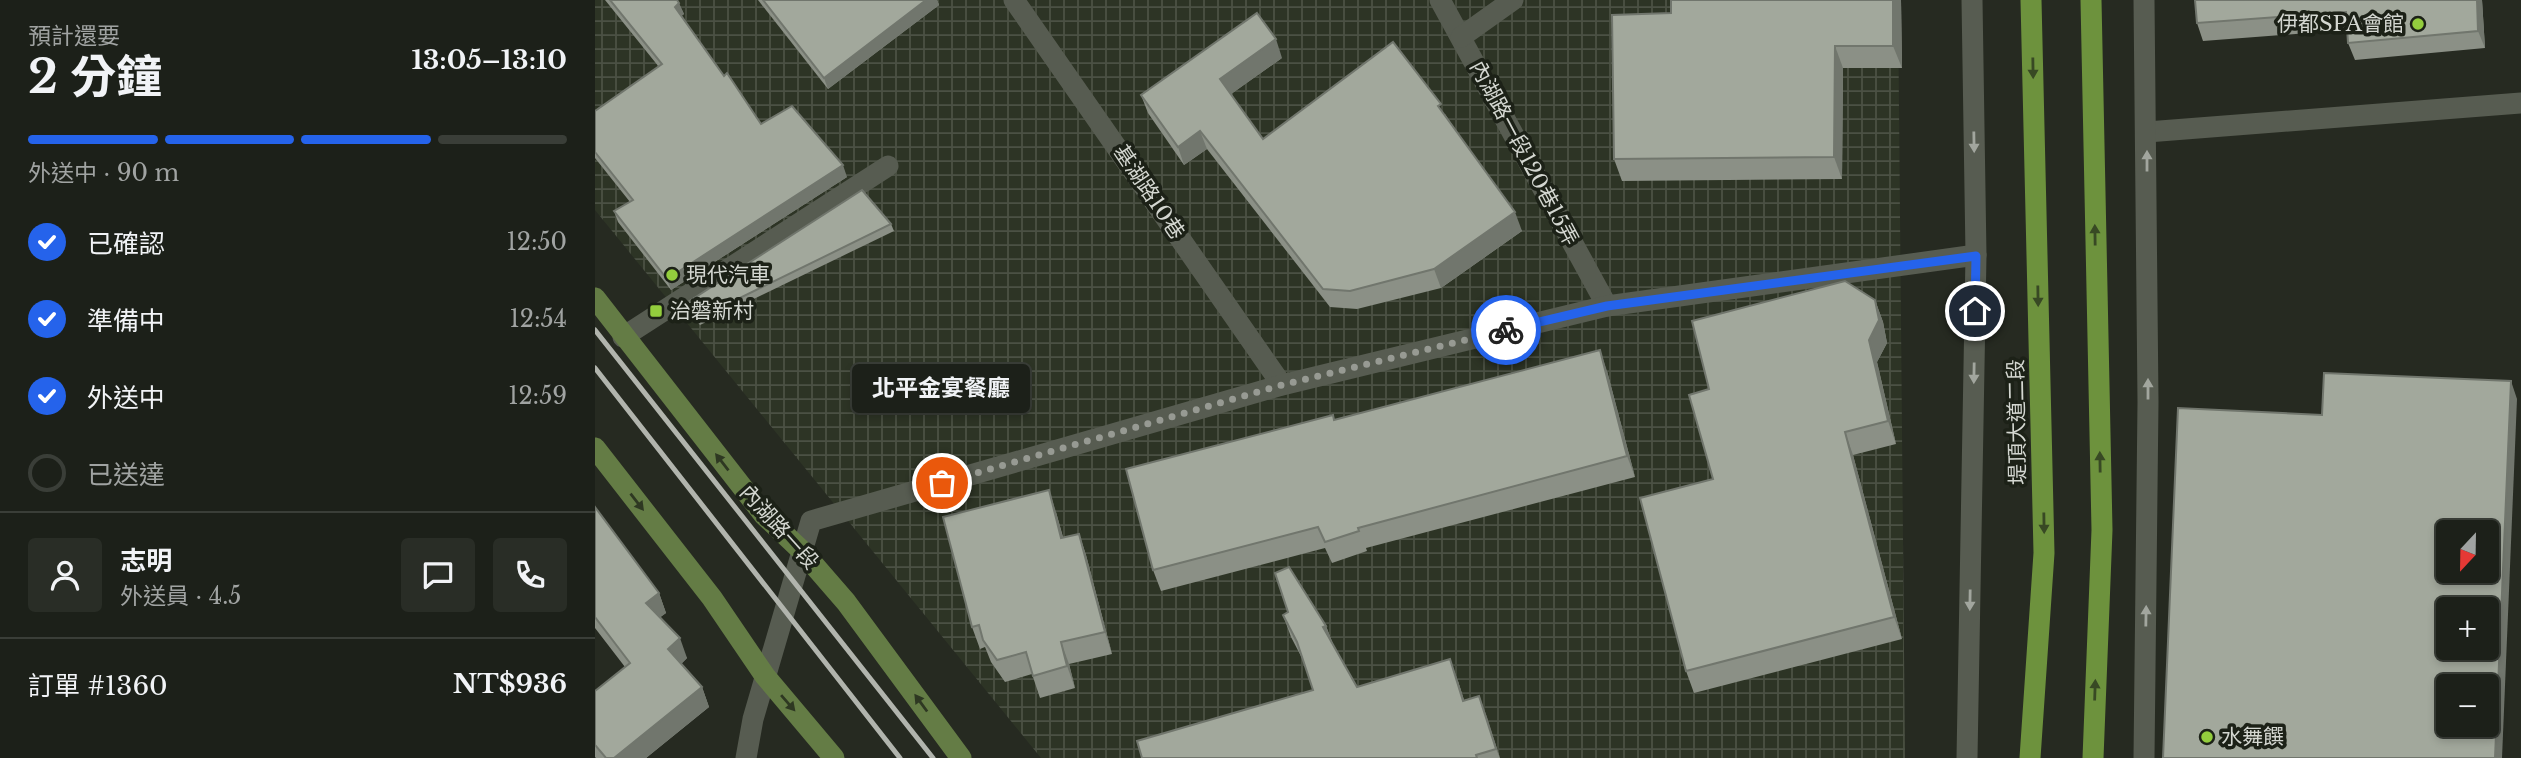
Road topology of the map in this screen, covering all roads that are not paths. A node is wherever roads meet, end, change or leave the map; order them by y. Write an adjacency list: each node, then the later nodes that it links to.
1 (1014, 0): 16 (street, 基湖路10巷)
2 (1440, 0): 8 (street, 內湖路一段120巷15弄)
3 (1513, 0): 8 (street)
4 (1972, 0): 12 (street, 堤頂大道二段, one-way to 12)
5 (2031, 0): 24 (highway, 堤頂大道二段, one-way to 24)
6 (2091, 0): 25 (highway, one-way to 6)
7 (2144, 0): 10 (street)
8 (1461, 37): 14 (street, 內湖路一段120巷15弄)
9 (2521, 103): 10 (street)
10 (2147, 132): 26 (street, one-way to 10)
11 (888, 166): 15 (street)
12 (1976, 256): 14 (street); 23 (street, 堤頂大道二段, one-way to 23)
13 (595, 298): 15 (main road, 內湖路一段)
14 (1607, 306): 16 (street)
15 (623, 337): 18 (main road, 內湖路一段, one-way to 15)
16 (1282, 385): 18 (street)
17 (595, 448): 19 (main road, one-way to 19)
18 (800, 549): 19 (street); 22 (main road, 內湖路一段, one-way to 18)
19 (765, 676): 20 (street); 21 (main road, one-way to 21)
20 (746, 758)
21 (834, 758)
22 (961, 758)
23 (1967, 758)
24 (2031, 758)
25 (2093, 758)
26 (2144, 758)

